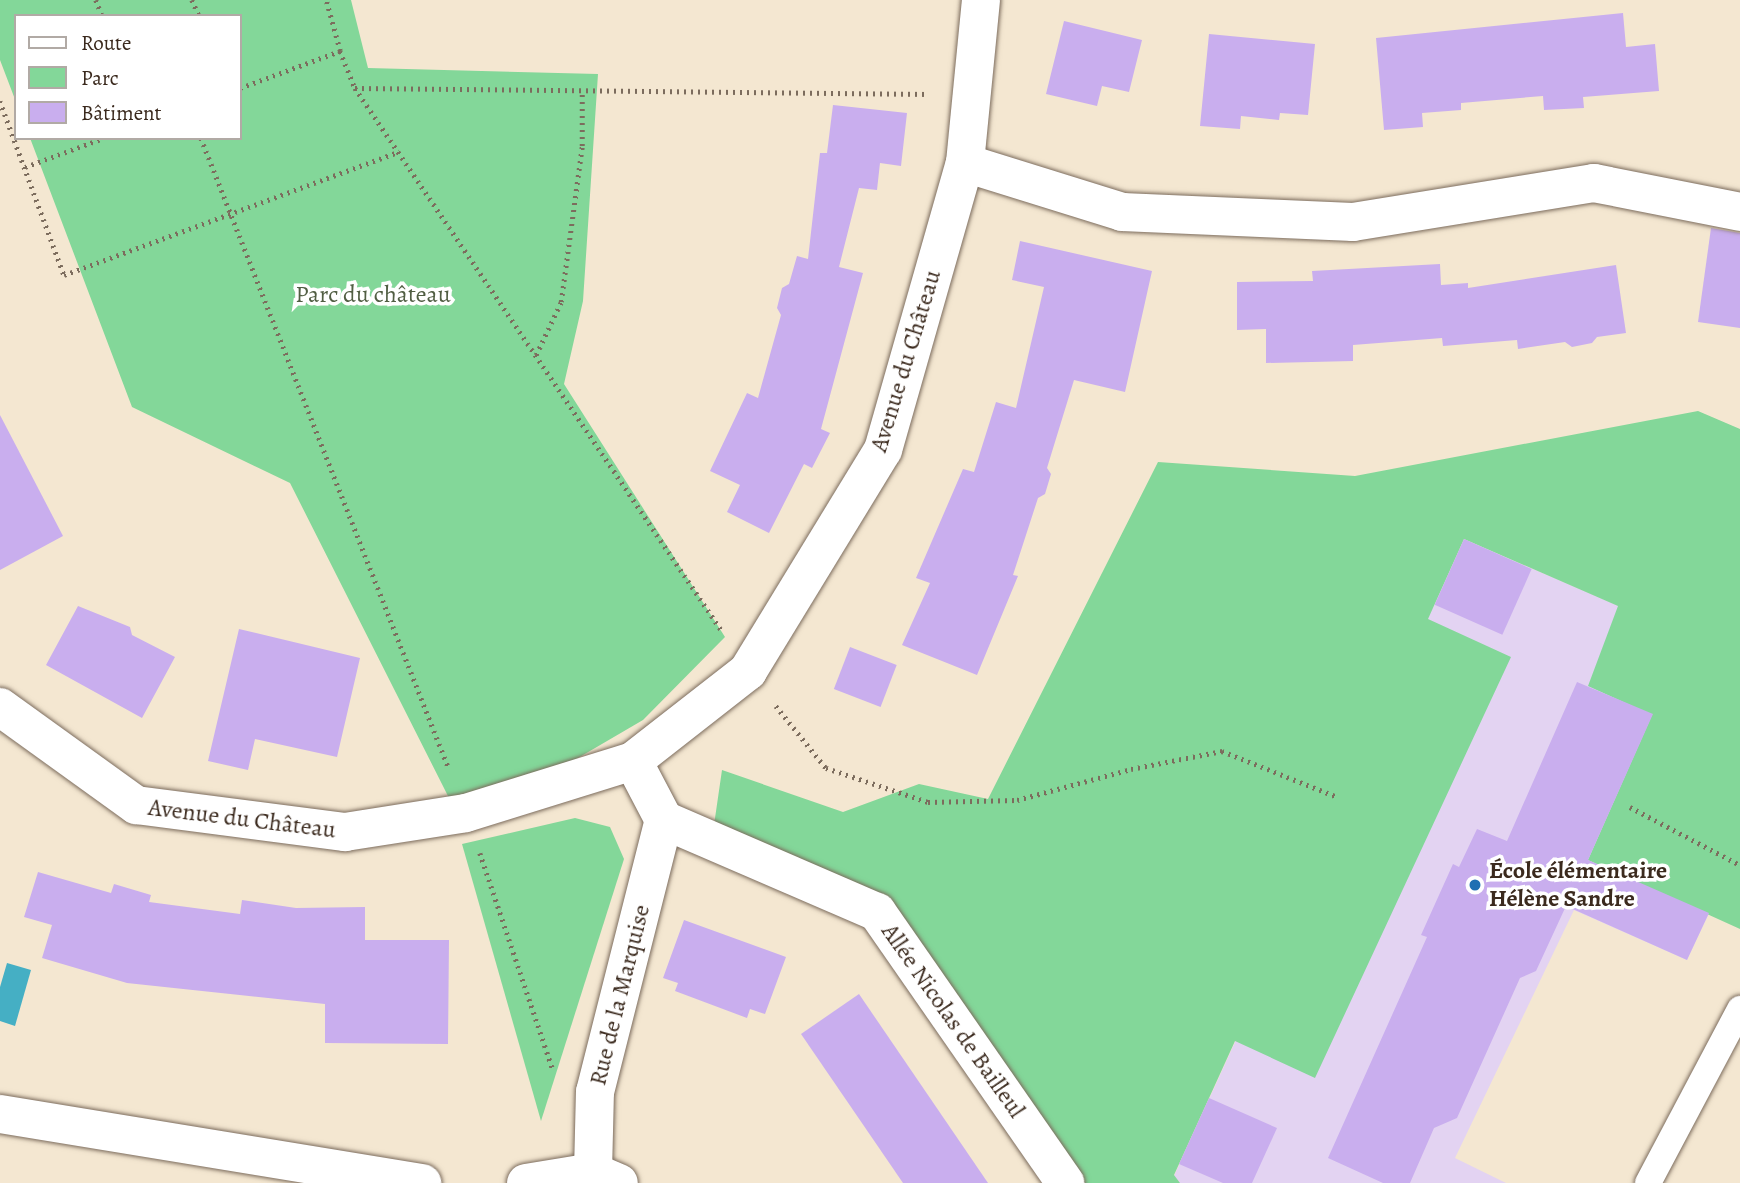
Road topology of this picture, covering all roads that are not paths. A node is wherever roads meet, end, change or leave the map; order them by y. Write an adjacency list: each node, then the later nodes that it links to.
1 (981, 0): 2 (street, Avenue du Château)
2 (965, 163): 3 (street); 5 (street, Avenue du Château)
3 (1740, 212)
4 (0, 707): 5 (street, Avenue du Château)
5 (633, 761): 6 (street)
6 (664, 820): 9 (street, Rue de la Marquise); 12 (street, Allée Nicolas de Bailleul)
7 (1740, 1009): 13 (lane)
8 (0, 1114): 10 (street)
9 (606, 1178): 11 (street)
10 (422, 1183)
11 (526, 1183)
12 (1065, 1183)
13 (1648, 1183)

